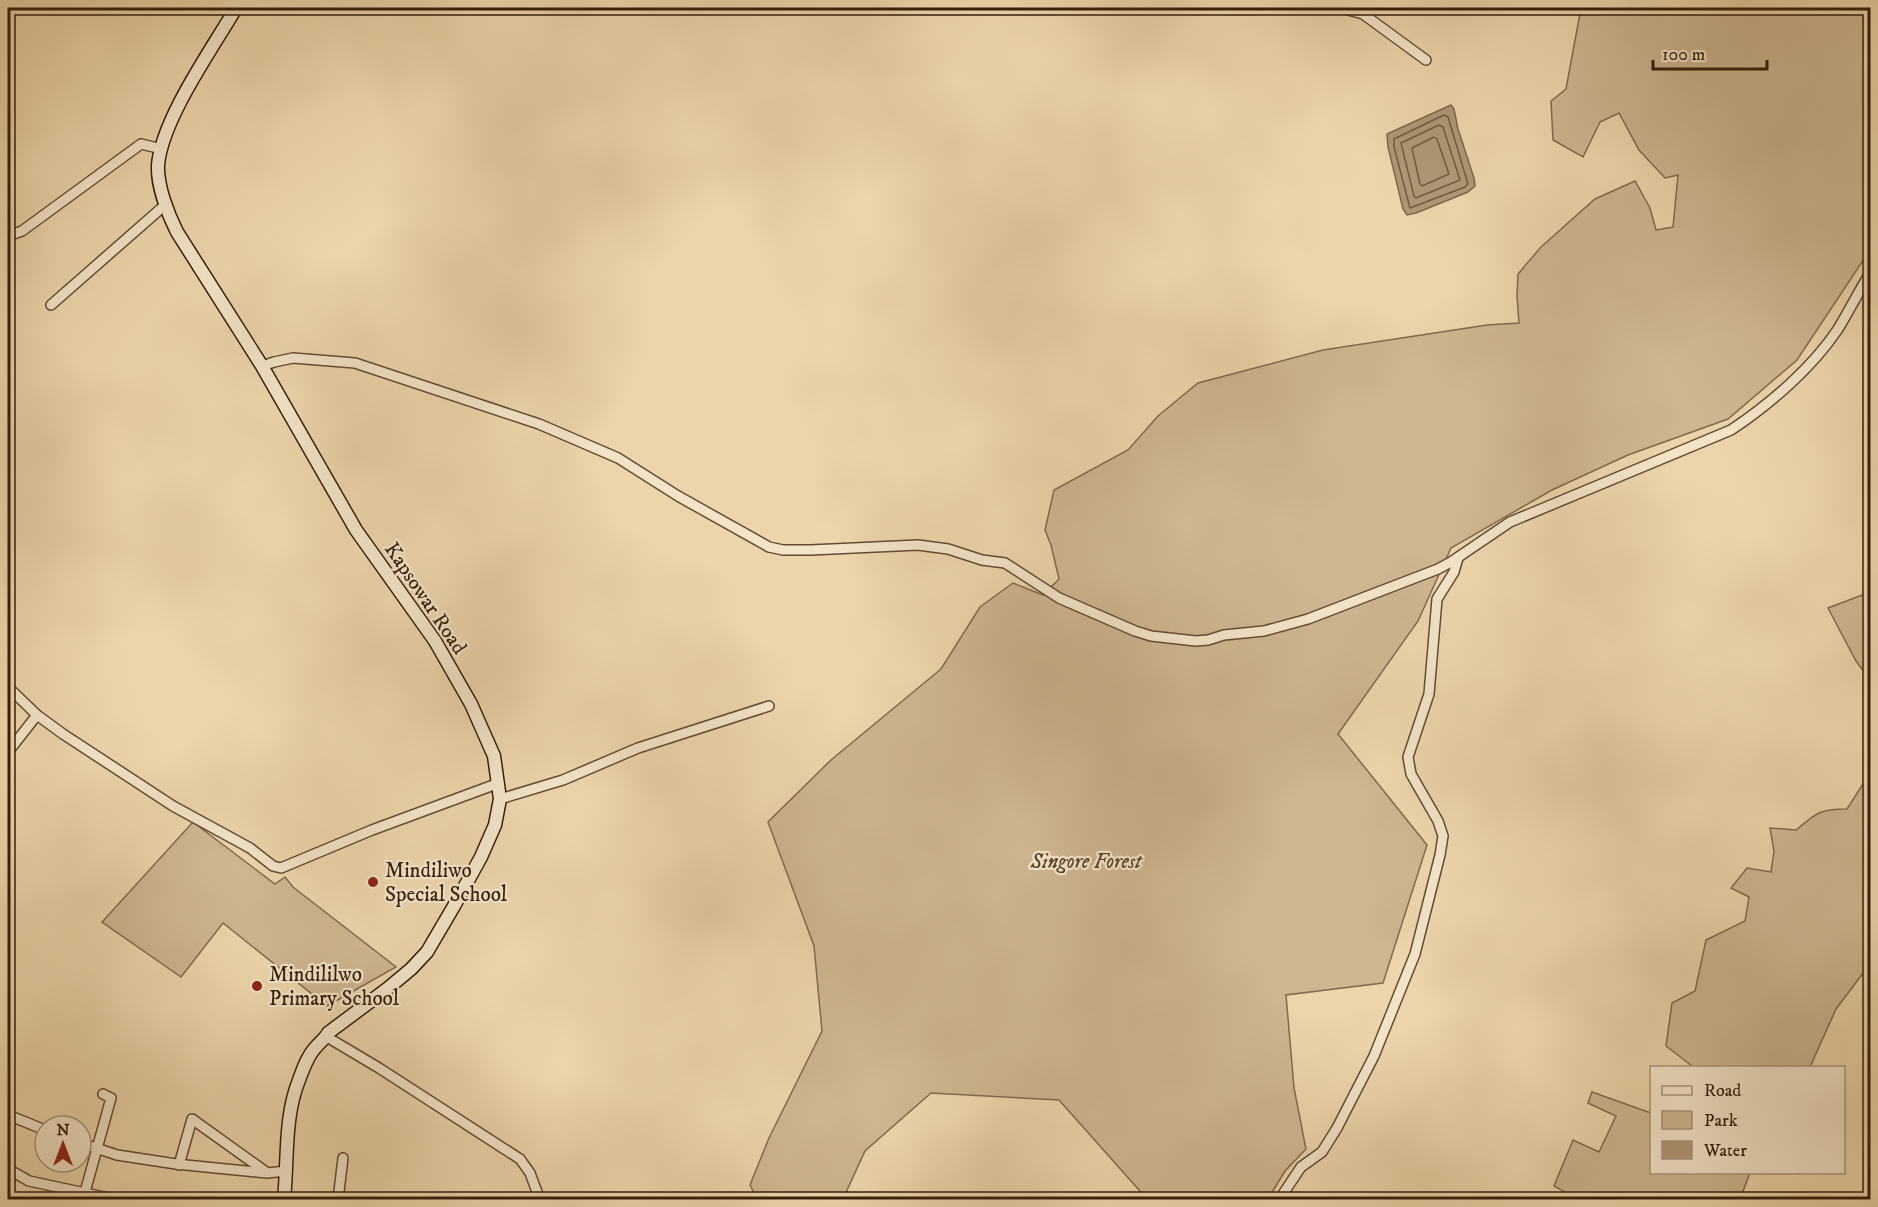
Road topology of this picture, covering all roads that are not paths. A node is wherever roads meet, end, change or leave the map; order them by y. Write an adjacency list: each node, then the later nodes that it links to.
1 (236, 8): 4 (main road, Kapsowar Road)
2 (1341, 8): 3 (street)
3 (1426, 60)
4 (162, 149): 5 (main road, Kapsowar Road); 6 (street)
5 (165, 205): 8 (street); 9 (main road, Kapsowar Road)
6 (8, 236)
7 (1870, 273): 10 (street)
8 (51, 304)
9 (262, 366): 10 (street); 15 (main road, Kapsowar Road)
10 (1458, 558): 33 (street)
11 (8, 687): 13 (street)
12 (769, 706): 16 (street)
13 (37, 715): 14 (street); 15 (street)
14 (8, 752)
15 (499, 783): 16 (main road, Kapsowar Road)
16 (500, 799): 17 (main road, Kapsowar Road)
17 (327, 1037): 26 (main road, Kapsowar Road); 32 (street)
18 (103, 1094): 22 (street)
19 (8, 1115): 20 (street)
20 (33, 1125)
21 (93, 1148): 22 (street)
22 (97, 1149): 24 (street); 28 (street)
23 (344, 1158): 31 (street)
24 (178, 1165): 27 (street); 27 (street)
25 (8, 1169): 28 (street)
26 (287, 1171): 27 (street); 29 (main road, Kapsowar Road)
27 (267, 1173)
28 (85, 1192): 30 (street)
29 (286, 1199)
30 (118, 1200)
31 (338, 1200)
32 (540, 1200)
33 (1279, 1200)

